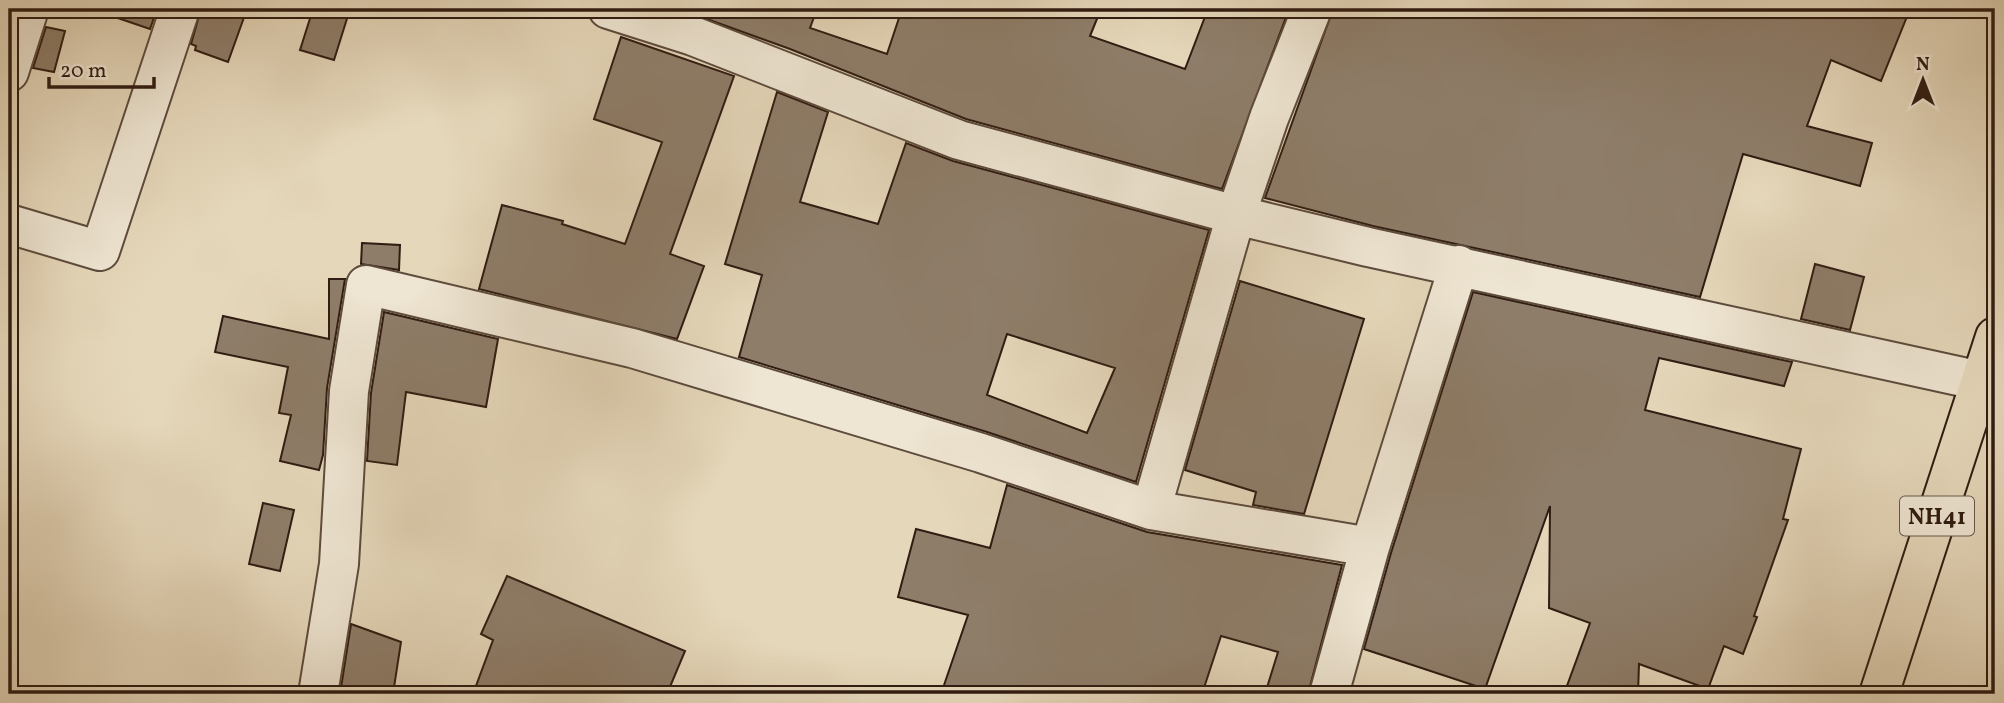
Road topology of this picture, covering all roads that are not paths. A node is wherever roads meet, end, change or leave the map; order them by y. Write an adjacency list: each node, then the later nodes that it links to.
1 (29, 9): 5 (street)
2 (180, 9): 7 (street)
3 (608, 9): 6 (street)
4 (1312, 9): 6 (street)
5 (9, 72)
6 (1236, 215): 8 (street); 11 (street)
7 (9, 224)
8 (1459, 265): 10 (street); 12 (street)
9 (1995, 337): 10 (highway, NH41)
10 (1981, 381): 15 (highway, NH41)
11 (1151, 510): 12 (street); 13 (street)
12 (1370, 547): 14 (street)
13 (318, 694)
14 (1329, 694)
15 (1879, 694)

